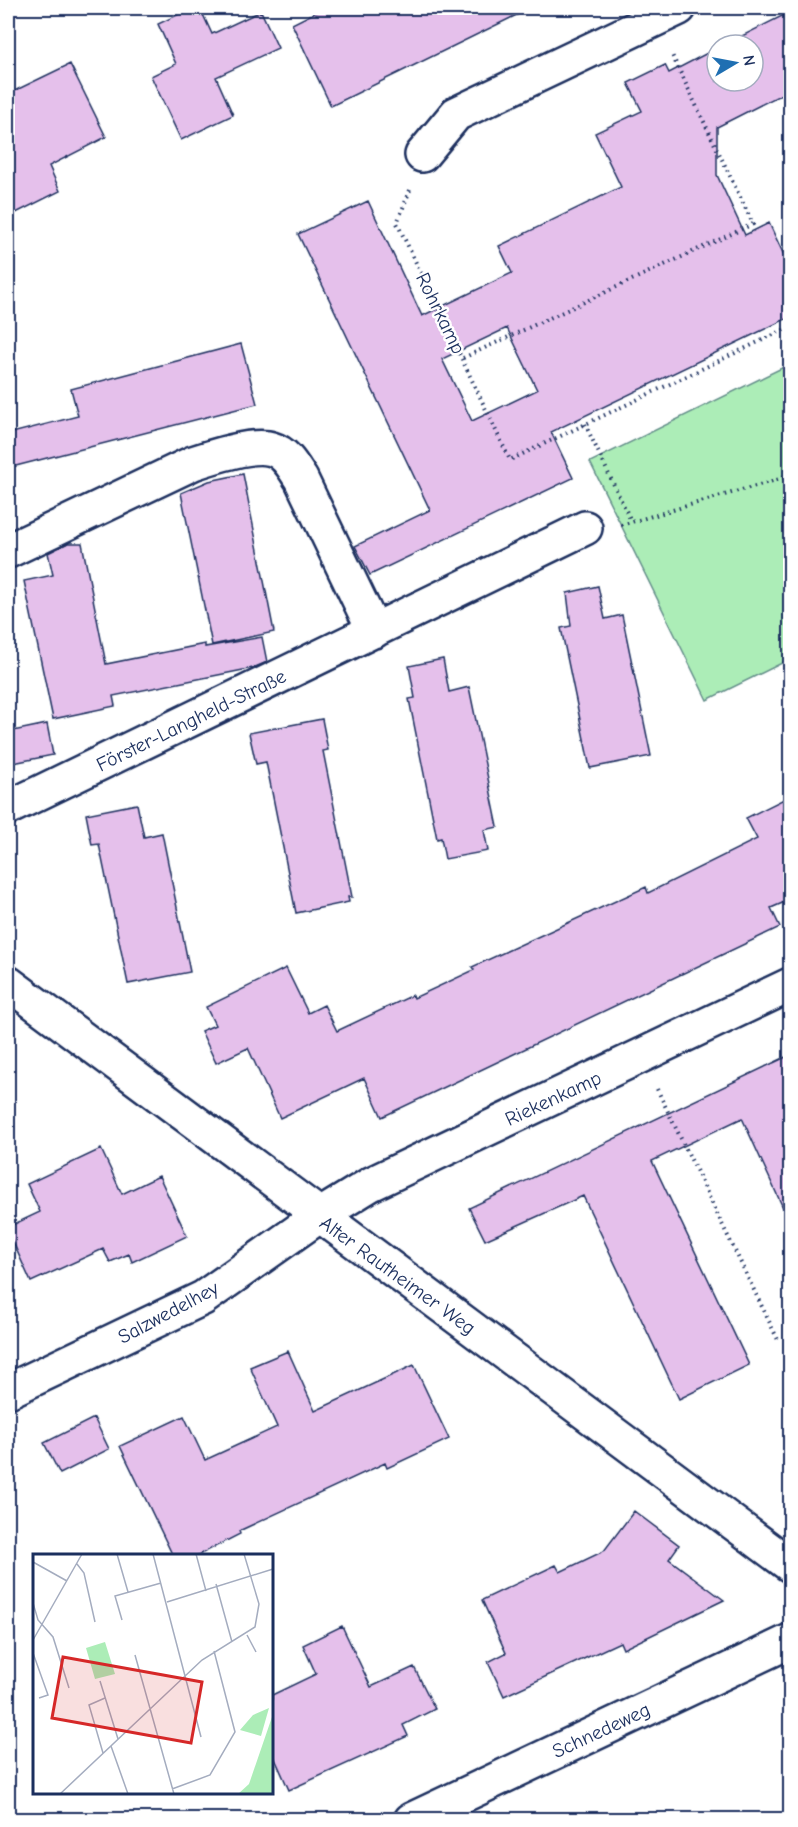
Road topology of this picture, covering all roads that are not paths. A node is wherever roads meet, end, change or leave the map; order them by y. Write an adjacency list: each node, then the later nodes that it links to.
1 (667, 14): 2 (street)
2 (422, 155)
3 (598, 528): 5 (street, Förster-Langheld-Straße)
4 (8, 551): 5 (street)
5 (374, 631): 6 (street, Förster-Langheld-Straße)
6 (8, 808)
7 (8, 983): 9 (street, Alter Rautheimer Weg)
8 (790, 985): 9 (street, Riekenkamp)
9 (319, 1216): 10 (street, Salzwedelhey); 11 (street, Alter Rautheimer Weg)
10 (8, 1391)
11 (790, 1564)
12 (790, 1641): 13 (street, Schnedeweg)
13 (411, 1820)

